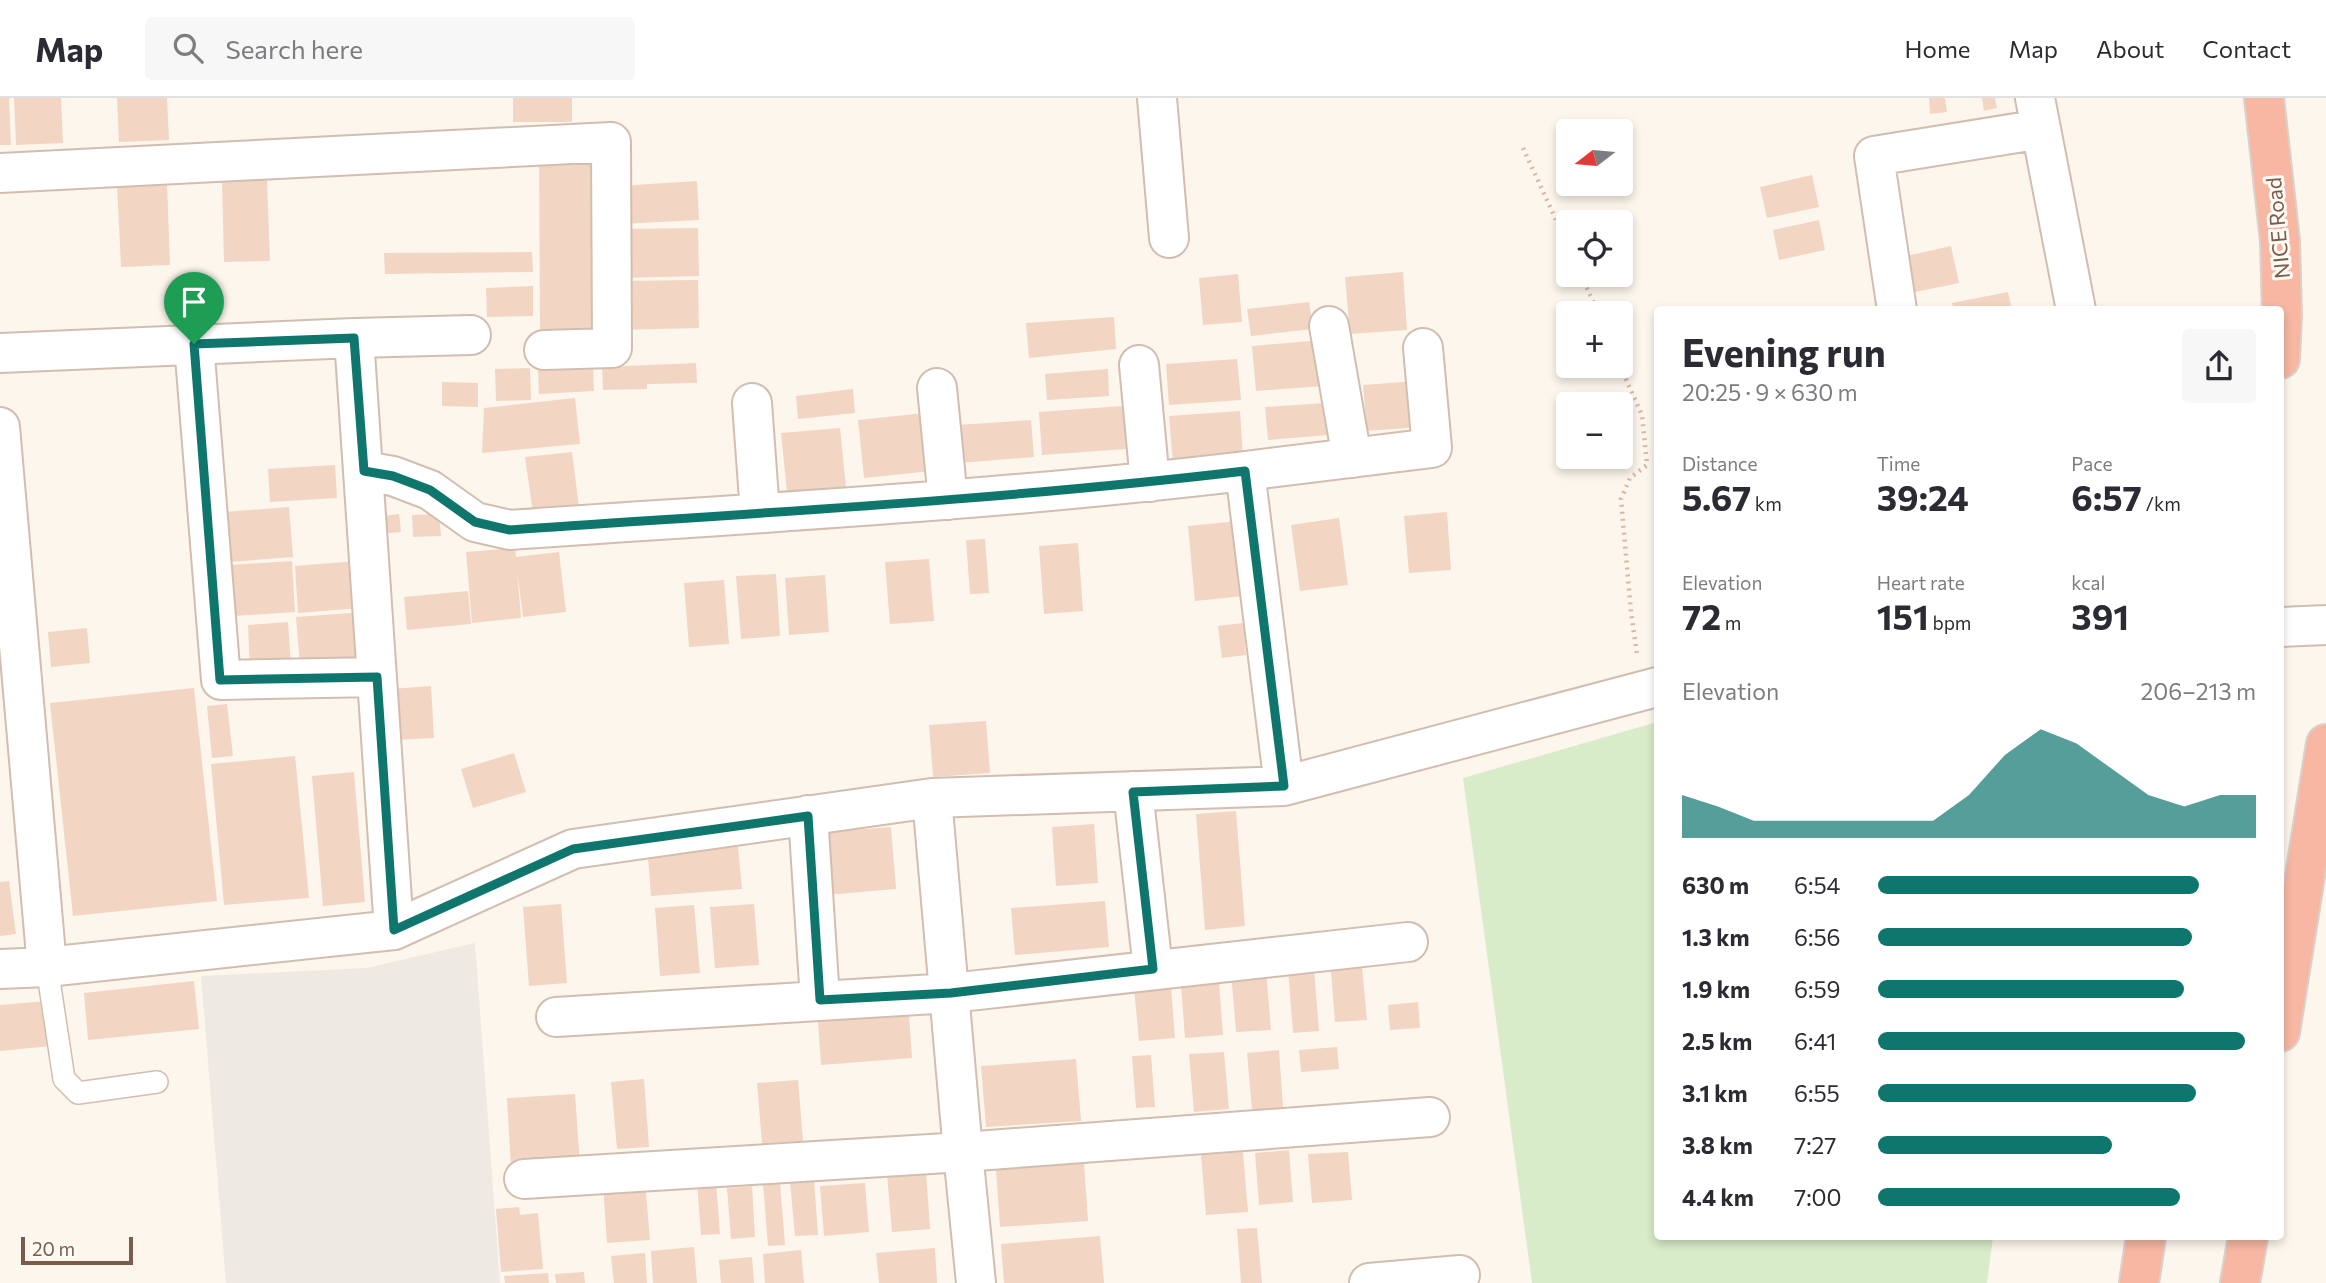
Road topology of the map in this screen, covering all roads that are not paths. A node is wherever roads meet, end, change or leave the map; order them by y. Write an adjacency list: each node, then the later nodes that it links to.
1 (1157, 98): 5 (street)
2 (2264, 98): 8 (highway, NICE Road)
3 (2038, 113): 6 (street); 7 (street)
4 (0, 173): 14 (street)
5 (1170, 238)
6 (1896, 306)
7 (2075, 306)
8 (2282, 306)
9 (1329, 326): 20 (street)
10 (471, 335): 11 (street)
11 (354, 338): 12 (street); 21 (street)
12 (194, 344): 15 (street); 28 (street)
13 (1423, 348): 20 (street)
14 (544, 350)
15 (0, 353)
16 (1139, 365): 23 (street)
17 (937, 388): 24 (street)
18 (752, 403): 25 (street)
19 (0, 427): 37 (street)
20 (1352, 458): 22 (street)
21 (364, 471): 25 (street); 28 (street)
22 (1245, 471): 23 (street); 31 (street)
23 (1150, 482): 24 (street)
24 (948, 500): 25 (street)
25 (760, 513)
26 (2326, 625): 27 (street)
27 (2284, 627)
28 (377, 677): 35 (street)
29 (1650, 688): 31 (street)
30 (2326, 744): 42 (highway)
31 (1284, 786): 32 (street)
32 (1133, 792): 33 (street); 38 (street)
33 (932, 798): 34 (street); 40 (street)
34 (808, 816): 35 (street); 41 (street)
35 (394, 930): 37 (street)
36 (1408, 942): 38 (street)
37 (47, 967): 39 (street); 44 (lane)
38 (1153, 969): 40 (street)
39 (0, 970)
40 (951, 993): 41 (street); 46 (street)
41 (820, 1000): 43 (street)
42 (2284, 1007)
43 (556, 1017)
44 (157, 1082)
45 (1430, 1117): 46 (street)
46 (963, 1152): 47 (street); 51 (street)
47 (524, 1179)
48 (2146, 1240): 53 (highway)
49 (2248, 1240): 54 (highway)
50 (1460, 1275): 52 (street)
51 (976, 1283)
52 (1369, 1283)
53 (2139, 1283)
54 (2241, 1283)

